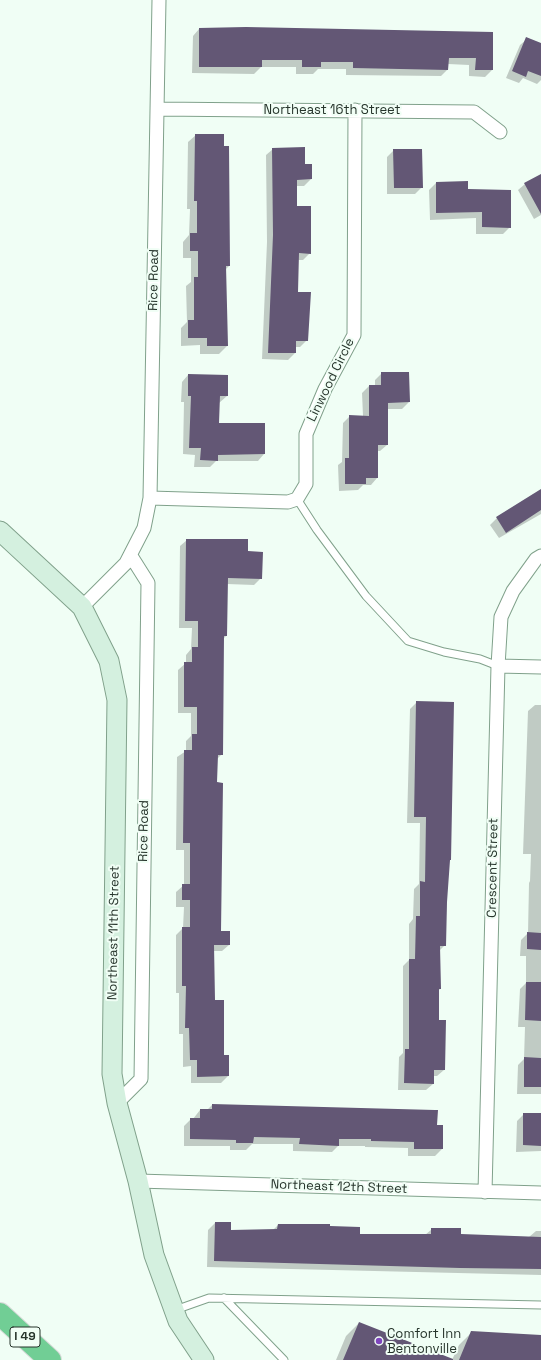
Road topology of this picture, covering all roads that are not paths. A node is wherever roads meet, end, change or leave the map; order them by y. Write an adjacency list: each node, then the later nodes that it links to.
1 (159, 0): 2 (street, Rice Road)
2 (157, 109): 3 (street, Northeast 16th Street); 5 (street, Rice Road)
3 (355, 110): 4 (street, Northeast 16th Street); 6 (street, Linwood Circle)
4 (500, 132)
5 (150, 498): 6 (street); 8 (street, Rice Road)
6 (297, 499): 11 (lane)
7 (0, 531): 10 (street, Northeast 11th Street)
8 (131, 556): 10 (street, Rice Road); 13 (street, Rice Road)
9 (541, 556): 11 (street, Crescent Street)
10 (82, 608): 13 (street, Northeast 11th Street)
11 (498, 666): 12 (street); 15 (street, Crescent Street)
12 (541, 667)
13 (117, 1103): 14 (street, Northeast 11th Street)
14 (138, 1181): 15 (street, Northeast 12th Street); 19 (street, Northeast 11th Street)
15 (485, 1192): 16 (street, Northeast 12th Street)
16 (541, 1193)
17 (224, 1298): 18 (lane); 19 (lane); 23 (lane)
18 (541, 1305)
19 (173, 1310): 22 (street, Northeast 11th Street)
20 (0, 1314): 21 (highway, I 49)
21 (50, 1360)
22 (204, 1360)
23 (284, 1360)

